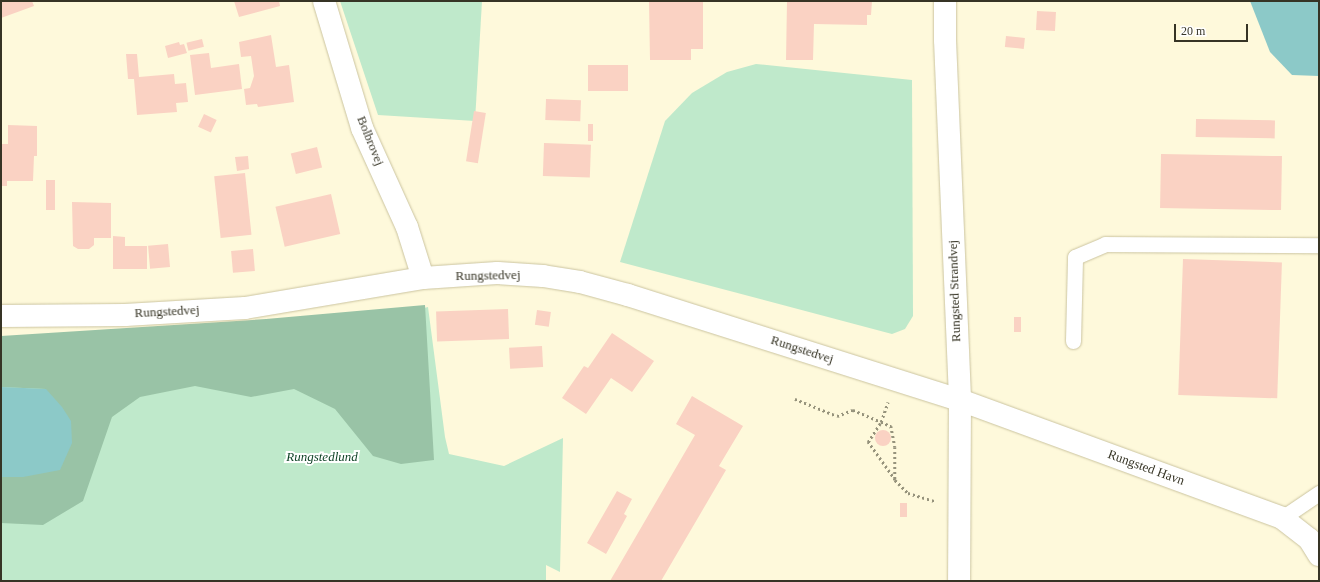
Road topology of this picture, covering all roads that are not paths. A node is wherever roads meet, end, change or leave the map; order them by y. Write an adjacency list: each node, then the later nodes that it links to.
1 (324, 1): 4 (main road, Bolbrovej)
2 (945, 1): 7 (main road, Rungsted Strandvej)
3 (1319, 246): 6 (lane)
4 (423, 278): 5 (main road, Rungstedvej); 7 (main road, Rungstedvej)
5 (1, 316)
6 (1073, 341)
7 (960, 400): 9 (main road, Rungsted Havn); 11 (main road, Rungsted Strandvej)
8 (1319, 493): 9 (lane)
9 (1282, 518): 10 (main road, Rungsted Havn)
10 (1319, 555)
11 (959, 581)

